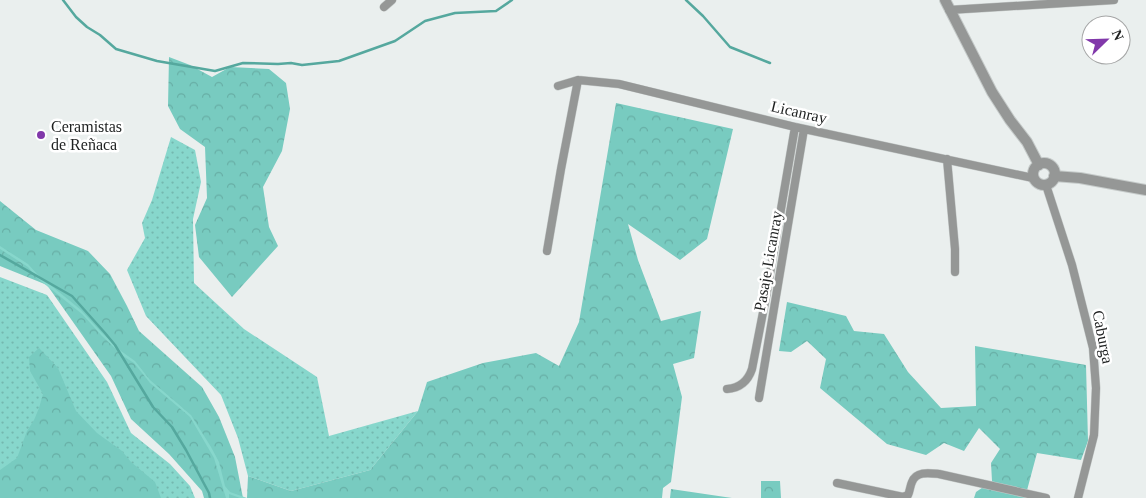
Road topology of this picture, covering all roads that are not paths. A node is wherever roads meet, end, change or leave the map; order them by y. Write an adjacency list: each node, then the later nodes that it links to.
1 (392, 0): 4 (street)
2 (1114, 0): 3 (street)
3 (947, 5): 10 (street)
4 (384, 7)
5 (578, 80): 6 (street, Licanray); 7 (street, Licanray); 15 (street)
6 (558, 86)
7 (795, 127): 8 (street, Licanray); 17 (street)
8 (804, 128): 9 (street, Licanray); 18 (street, Pasaje Licanray)
9 (947, 160): 12 (street, Licanray); 16 (street)
10 (1039, 165): 11 (street); 12 (street)
11 (1054, 176): 13 (street); 14 (street)
12 (1034, 178): 13 (street)
13 (1046, 185): 21 (street, Caburga)
14 (1146, 190)
15 (547, 251)
16 (955, 272)
17 (727, 389)
18 (759, 398)
19 (837, 483): 20 (street)
20 (1046, 498)
21 (1078, 498)

